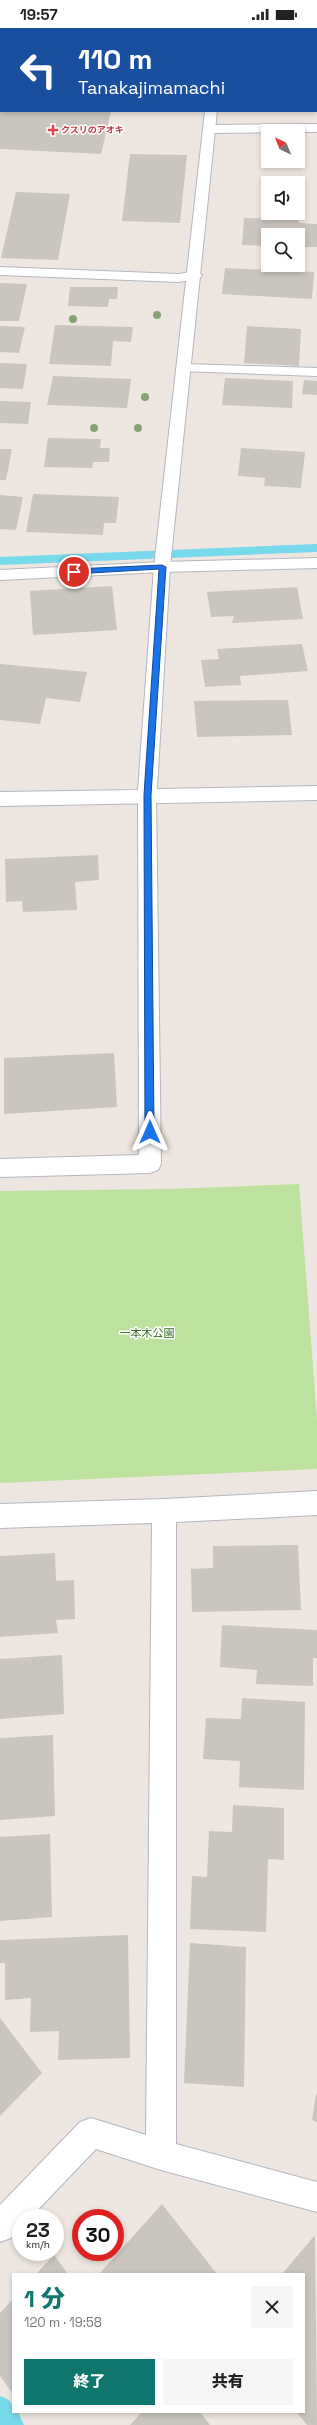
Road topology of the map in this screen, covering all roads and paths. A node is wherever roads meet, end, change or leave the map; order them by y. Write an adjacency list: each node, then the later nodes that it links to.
1 (211, 112): 3 (street)
2 (317, 128): 3 (street)
3 (210, 129): 5 (street)
4 (0, 272): 5 (street)
5 (195, 275): 6 (street)
6 (185, 368): 7 (street); 9 (street)
7 (317, 372)
8 (317, 563): 9 (street)
9 (162, 567): 10 (street); 12 (street)
10 (0, 575)
11 (317, 793): 12 (street)
12 (147, 795): 13 (street); 14 (street)
13 (0, 799)
14 (0, 1168)
15 (317, 1503): 16 (street)
16 (164, 1511): 17 (street); 18 (street)
17 (0, 1516)
18 (161, 2155): 19 (street); 20 (street)
19 (317, 2197)
20 (0, 2227)

